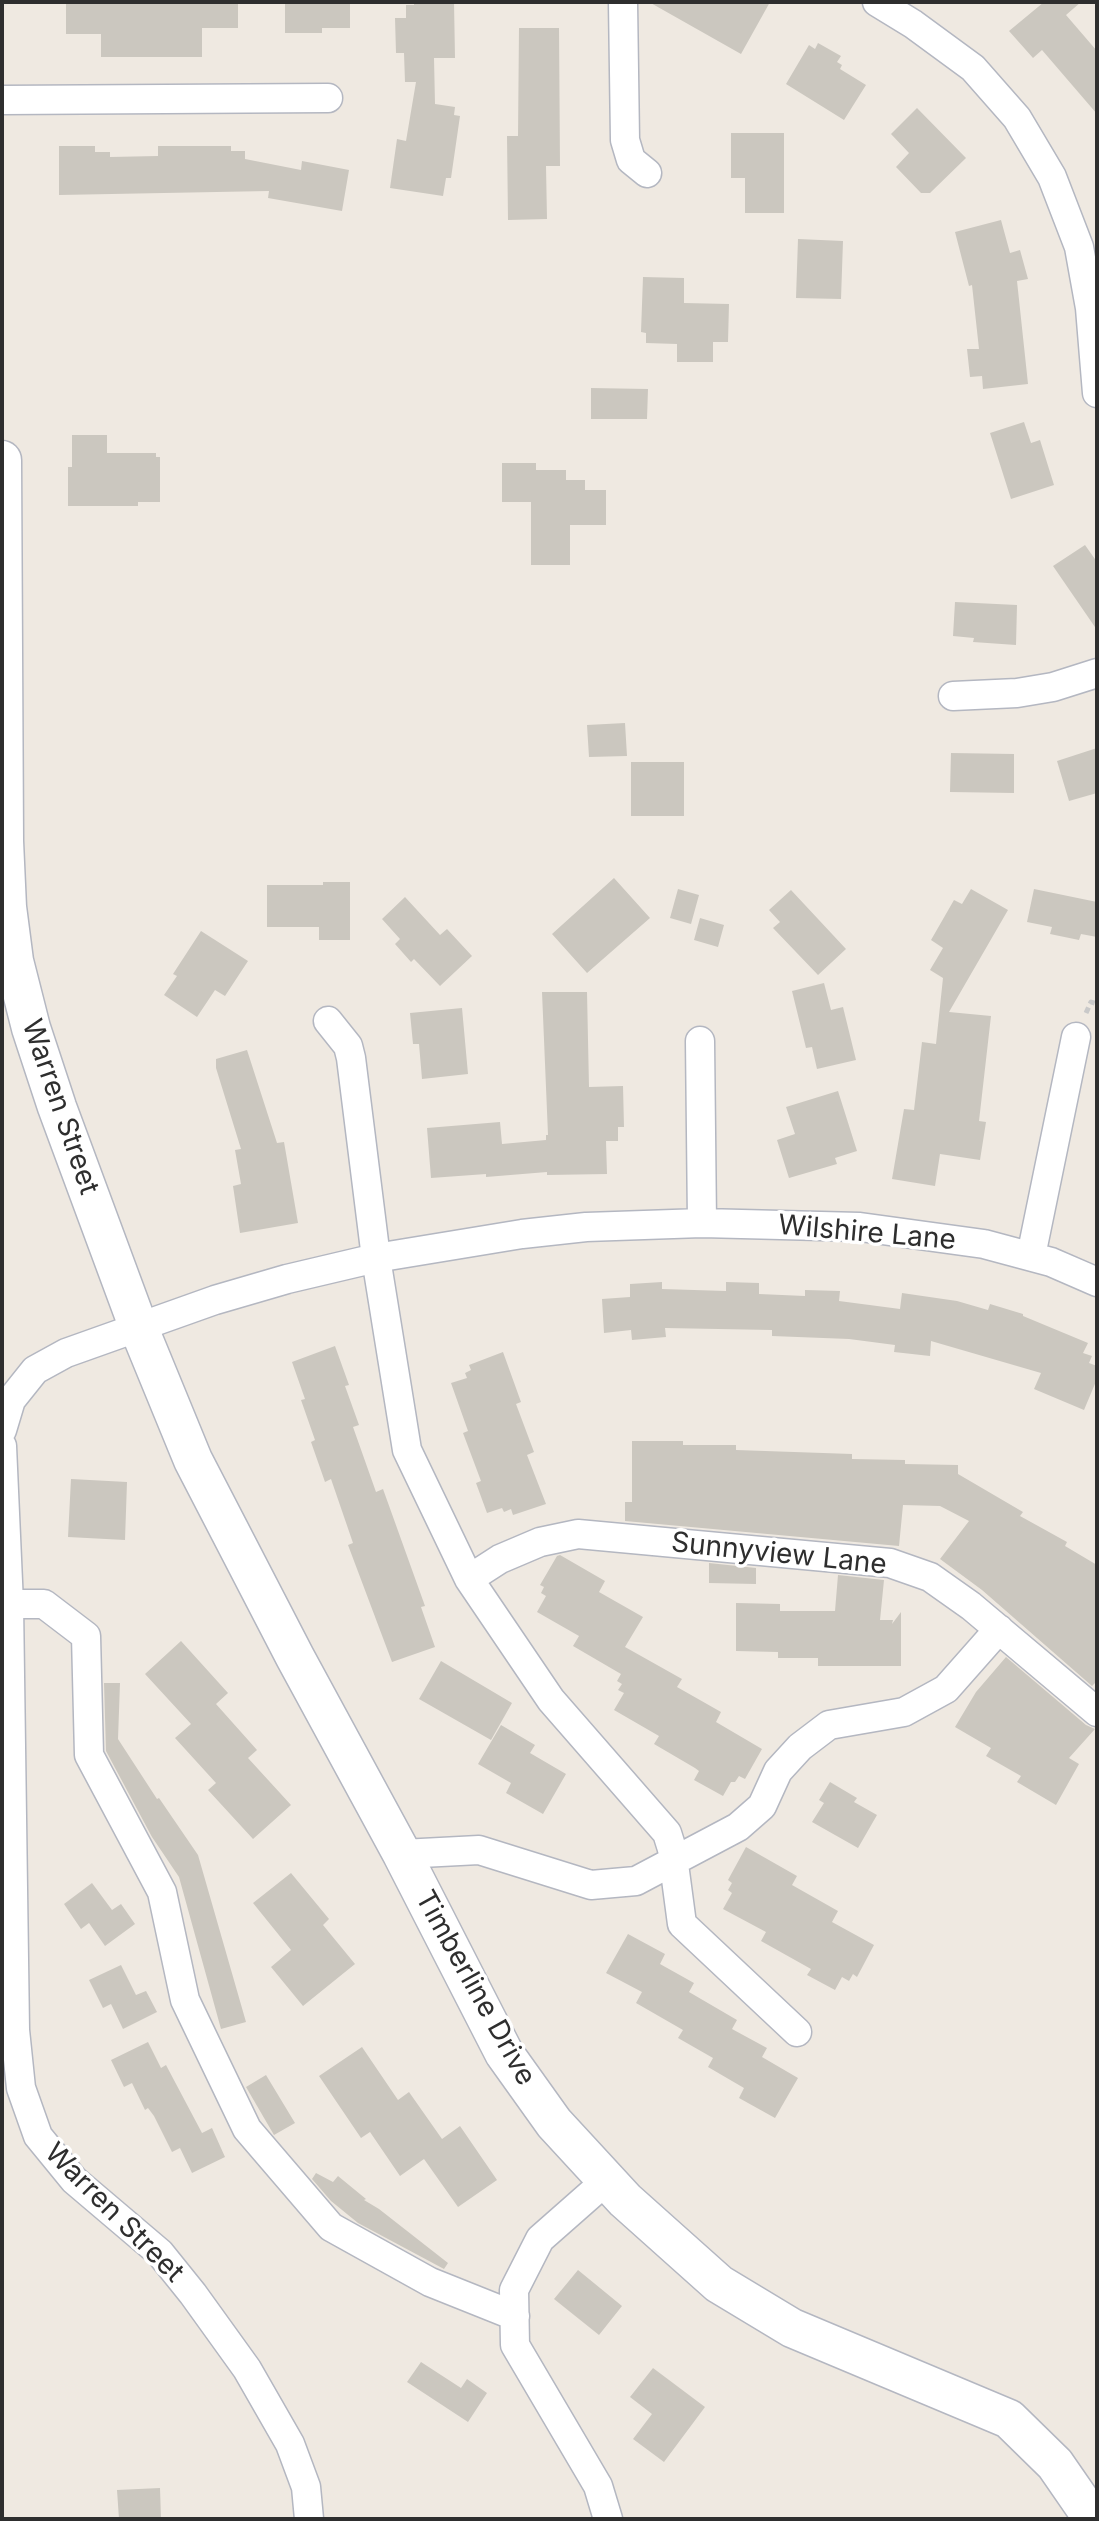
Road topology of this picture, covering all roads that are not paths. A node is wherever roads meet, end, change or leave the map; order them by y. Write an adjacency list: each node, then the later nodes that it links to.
1 (623, 2): 5 (street)
2 (877, 2): 6 (street)
3 (328, 98): 4 (street)
4 (2, 100)
5 (647, 173)
6 (1097, 393)
7 (2, 460): 17 (street, Warren Street)
8 (1097, 673): 9 (street)
9 (953, 696)
10 (328, 1021): 15 (street)
11 (1076, 1037): 14 (street)
12 (700, 1041): 13 (street)
13 (702, 1223): 14 (street, Wilshire Lane); 15 (street, Wilshire Lane)
14 (1031, 1256): 16 (street, Wilshire Lane)
15 (376, 1258): 17 (street, Wilshire Lane); 20 (street)
16 (1097, 1282)
17 (138, 1326): 18 (street); 24 (street, Timberline Drive)
18 (2, 1430)
19 (2, 1446): 21 (street, Warren Street)
20 (469, 1579): 22 (street, Sunnyview Lane); 25 (street)
21 (9, 1604): 28 (street); 29 (street, Warren Street)
22 (999, 1629): 23 (street, Sunnyview Lane); 25 (street)
23 (1097, 1712)
24 (402, 1854): 25 (street); 27 (street, Timberline Drive)
25 (673, 1860): 26 (street)
26 (797, 2032)
27 (607, 2180): 28 (street); 31 (street, Timberline Drive)
28 (515, 2316): 30 (street)
29 (309, 2519)
30 (608, 2519)
31 (1093, 2519)

